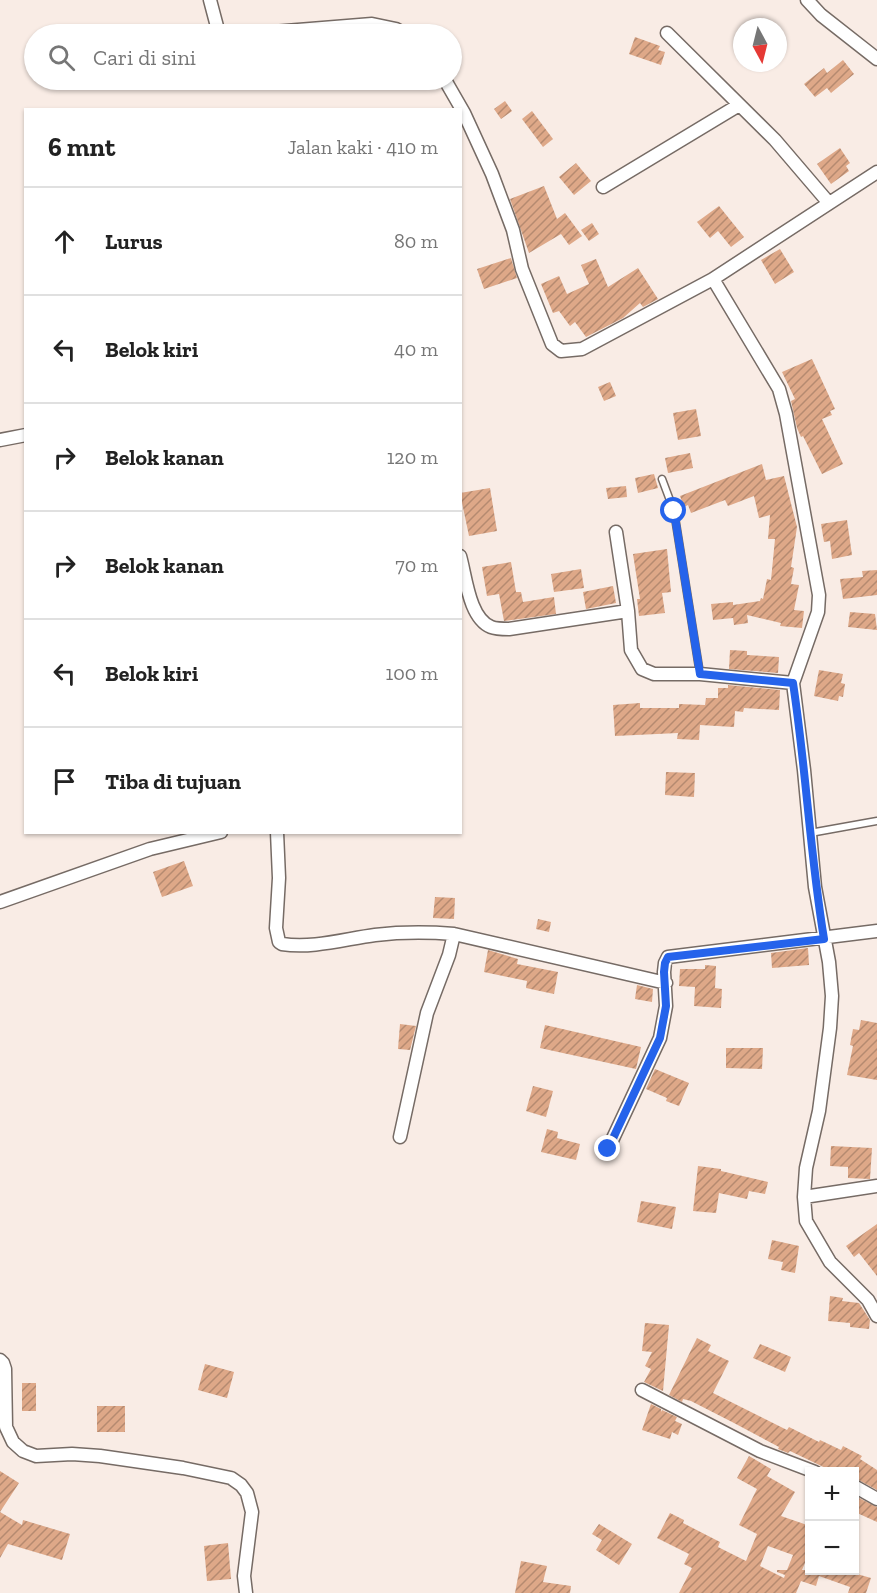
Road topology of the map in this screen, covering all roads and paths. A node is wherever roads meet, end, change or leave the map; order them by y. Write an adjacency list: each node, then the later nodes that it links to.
1 (210, 0): 3 (street)
2 (807, 0): 5 (street)
3 (216, 24)
4 (667, 33): 7 (street)
5 (877, 59)
6 (451, 90): 8 (street)
7 (739, 105): 11 (street); 12 (street)
8 (461, 108)
9 (462, 110): 13 (street)
10 (877, 172): 12 (street)
11 (603, 187)
12 (828, 202): 13 (street)
13 (712, 279): 21 (street)
14 (24, 435): 15 (street)
15 (0, 440)
16 (662, 479): 20 (lane)
17 (616, 532): 19 (street)
18 (462, 564): 19 (street)
19 (628, 610): 20 (street)
20 (700, 674): 21 (street)
21 (793, 683): 23 (street)
22 (877, 821): 23 (lane)
23 (810, 833): 29 (street)
24 (213, 834): 26 (street)
25 (277, 834): 28 (street)
26 (0, 902)
27 (877, 931): 29 (street)
28 (454, 934): 30 (street); 31 (street)
29 (824, 939): 30 (street); 34 (street)
30 (666, 983): 32 (street)
31 (400, 1137)
32 (608, 1149)
33 (877, 1186): 34 (street)
34 (804, 1197): 35 (street)
35 (877, 1316)
36 (0, 1360): 41 (street)
37 (642, 1390): 38 (street)
38 (805, 1469)
39 (859, 1488): 40 (street)
40 (877, 1499)
41 (246, 1593)

